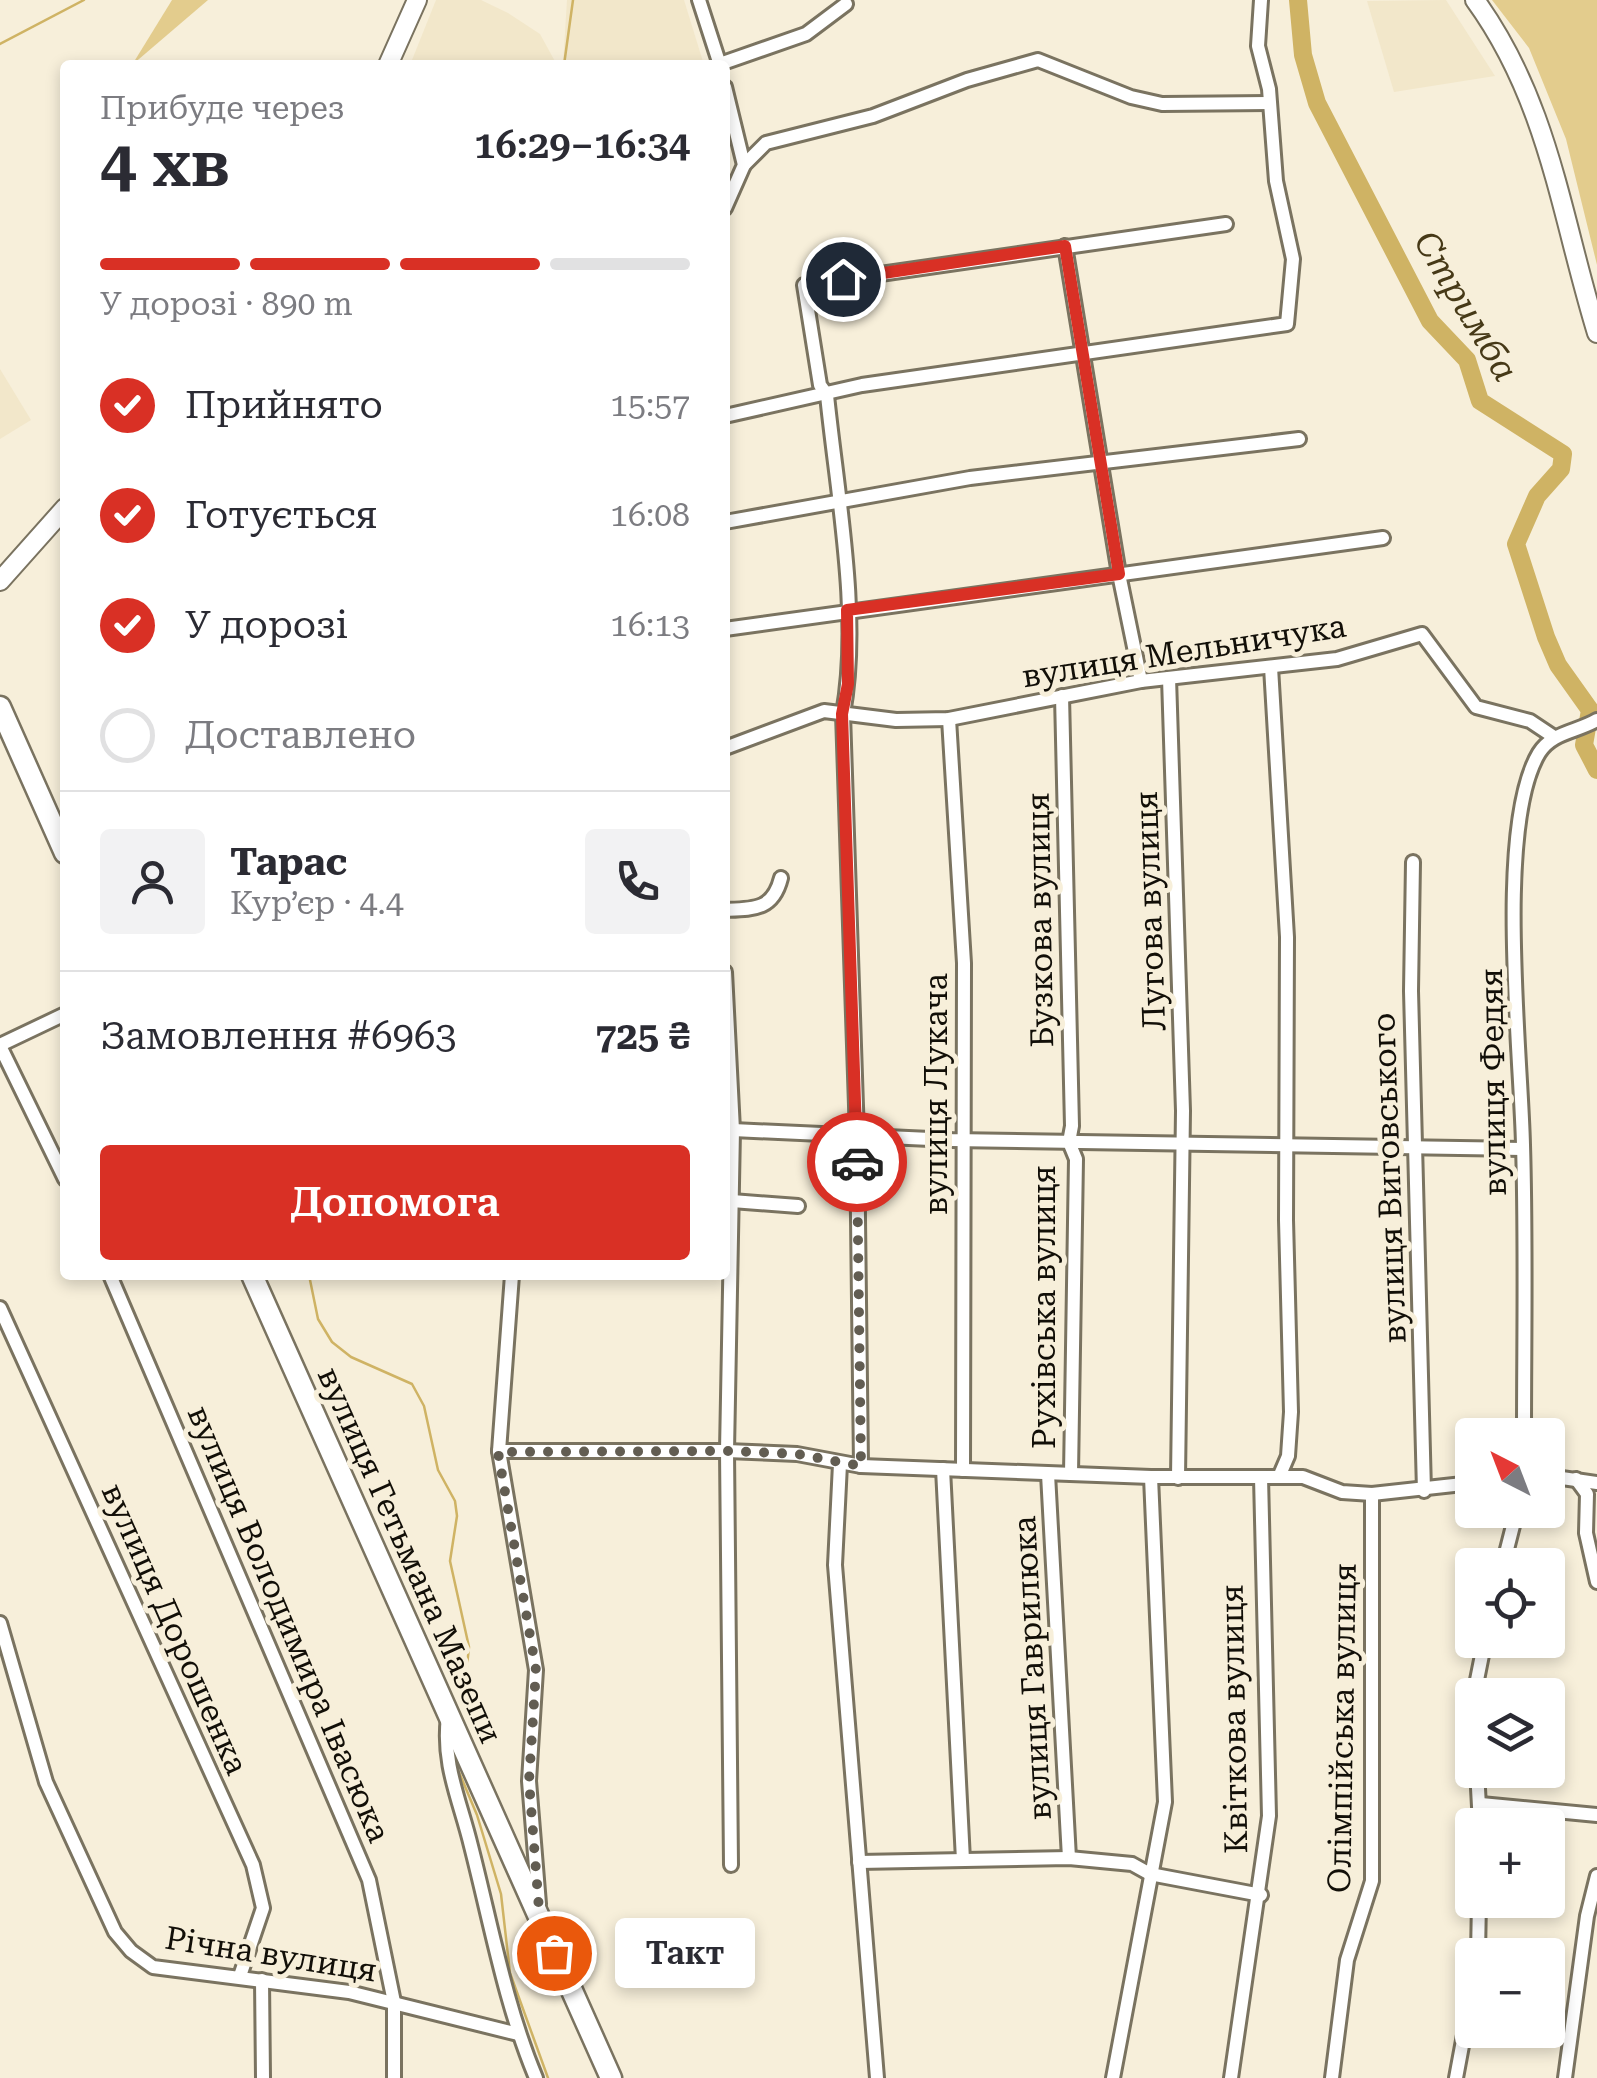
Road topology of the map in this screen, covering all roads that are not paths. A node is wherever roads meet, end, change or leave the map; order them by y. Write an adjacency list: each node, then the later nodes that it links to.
1 (418, 0): 6 (main road)
2 (698, 0): 7 (street)
3 (1261, 0): 9 (street)
4 (1474, 0): 15 (main road)
5 (846, 4): 8 (street)
6 (390, 60)
7 (719, 60)
8 (730, 61)
9 (1269, 104): 11 (street); 16 (street)
10 (730, 108): 11 (street)
11 (744, 165): 12 (street)
12 (730, 197)
13 (1226, 224): 14 (street)
14 (1065, 246): 16 (street); 17 (street)
15 (1597, 334)
16 (1085, 354): 17 (street); 20 (street)
17 (827, 395): 18 (street); 21 (street)
18 (730, 415)
19 (1298, 439): 20 (street)
20 (1102, 461): 21 (street); 27 (street)
21 (838, 500): 23 (street); 29 (street)
22 (60, 513): 25 (main road)
23 (730, 521)
24 (1383, 538): 27 (street)
25 (23, 552): 26 (main road); 28 (main road)
26 (0, 570)
27 (1119, 574): 29 (street); 33 (street)
28 (0, 581)
29 (847, 610): 30 (street); 36 (street)
30 (730, 628)
31 (1271, 666): 32 (street, вулиця Мельничука); 39 (street, вулиця Мельничука); 53 (street)
32 (1169, 678): 33 (street, вулиця Мельничука); 52 (street, Лугова вулиця)
33 (1142, 681): 34 (street, вулиця Мельничука)
34 (1062, 696): 37 (street, вулиця Мельничука); 51 (street, Бузкова вулиця)
35 (0, 707): 41 (main road)
36 (842, 714): 37 (street, вулиця Мельничука); 40 (street, вулиця Мельничука); 49 (street)
37 (949, 719): 50 (street, вулиця Лукача)
38 (1592, 723): 39 (street)
39 (1554, 737): 55 (street, вулиця Федяя)
40 (730, 746)
41 (60, 842)
42 (1412, 862): 54 (street, вулиця Виговського)
43 (781, 878): 44 (street)
44 (730, 909)
45 (60, 1016): 46 (street)
46 (0, 1046): 56 (street)
47 (730, 1071): 48 (street)
48 (733, 1130): 49 (street); 57 (street)
49 (857, 1136): 50 (street); 67 (street)
50 (964, 1139): 51 (street); 69 (street, вулиця Лукача)
51 (1068, 1142): 52 (street); 71 (street, Рухівська вулиця)
52 (1182, 1142): 53 (street); 76 (street, Лугова вулиця)
53 (1286, 1145): 54 (street); 74 (street)
54 (1418, 1148): 55 (street); 80 (street, вулиця Виговського)
55 (1524, 1149): 63 (street, вулиця Федяя)
56 (60, 1170)
57 (732, 1200): 58 (street); 64 (street)
58 (798, 1206)
59 (112, 1280): 99 (street, вулиця Володимира Івасюка)
60 (254, 1280): 84 (main road, вулиця Гетьмана Мазепи)
61 (512, 1280): 65 (street)
62 (0, 1308): 97 (street, вулиця Дорошенка)
63 (1524, 1418)
64 (727, 1451): 65 (street); 66 (street); 92 (street)
65 (498, 1452): 96 (street)
66 (840, 1464): 67 (street); 91 (street)
67 (861, 1466): 68 (street)
68 (943, 1469): 69 (street); 90 (street)
69 (962, 1470): 70 (street)
70 (1048, 1474): 71 (street); 89 (street, вулиця Гаврилюка)
71 (1071, 1474): 72 (street)
72 (1151, 1477): 76 (street); 93 (street)
73 (1261, 1477): 74 (street); 76 (street); 95 (street, Квіткова вулиця)
74 (1279, 1477): 81 (street)
75 (1565, 1477): 77 (street)
76 (1178, 1478)
77 (1576, 1478): 78 (street); 82 (street)
78 (1597, 1484)
79 (1455, 1486): 80 (street)
80 (1424, 1491): 81 (street)
81 (1372, 1494): 109 (street, Олімпійська вулиця)
82 (1597, 1582)
83 (0, 1623): 97 (street, Річна вулиця)
84 (448, 1715): 96 (main road, вулиця Гетьмана Мазепи); 100 (street)
85 (1480, 1788): 86 (street)
86 (1481, 1804): 87 (street); 88 (street)
87 (1481, 1808)
88 (1597, 1815)
89 (1069, 1858): 90 (street); 93 (street)
90 (963, 1860): 91 (street)
91 (859, 1862): 106 (street)
92 (731, 1865)
93 (1150, 1874): 95 (street); 107 (street)
94 (1597, 1876): 111 (street)
95 (1261, 1895): 108 (street, Квіткова вулиця)
96 (540, 1922): 105 (main road, вулиця Гетьмана Мазепи)
97 (240, 1976): 98 (street, Річна вулиця)
98 (262, 1980): 99 (street, Річна вулиця); 102 (street)
99 (394, 2002): 100 (street, Річна вулиця); 103 (street, вулиця Володимира Івасюка)
100 (518, 2034): 104 (street)
101 (1462, 2048): 110 (street)
102 (263, 2078)
103 (394, 2078)
104 (536, 2078)
105 (611, 2078)
106 (877, 2078)
107 (1113, 2078)
108 (1231, 2078)
109 (1332, 2078)
110 (1456, 2078)
111 (1565, 2078)

